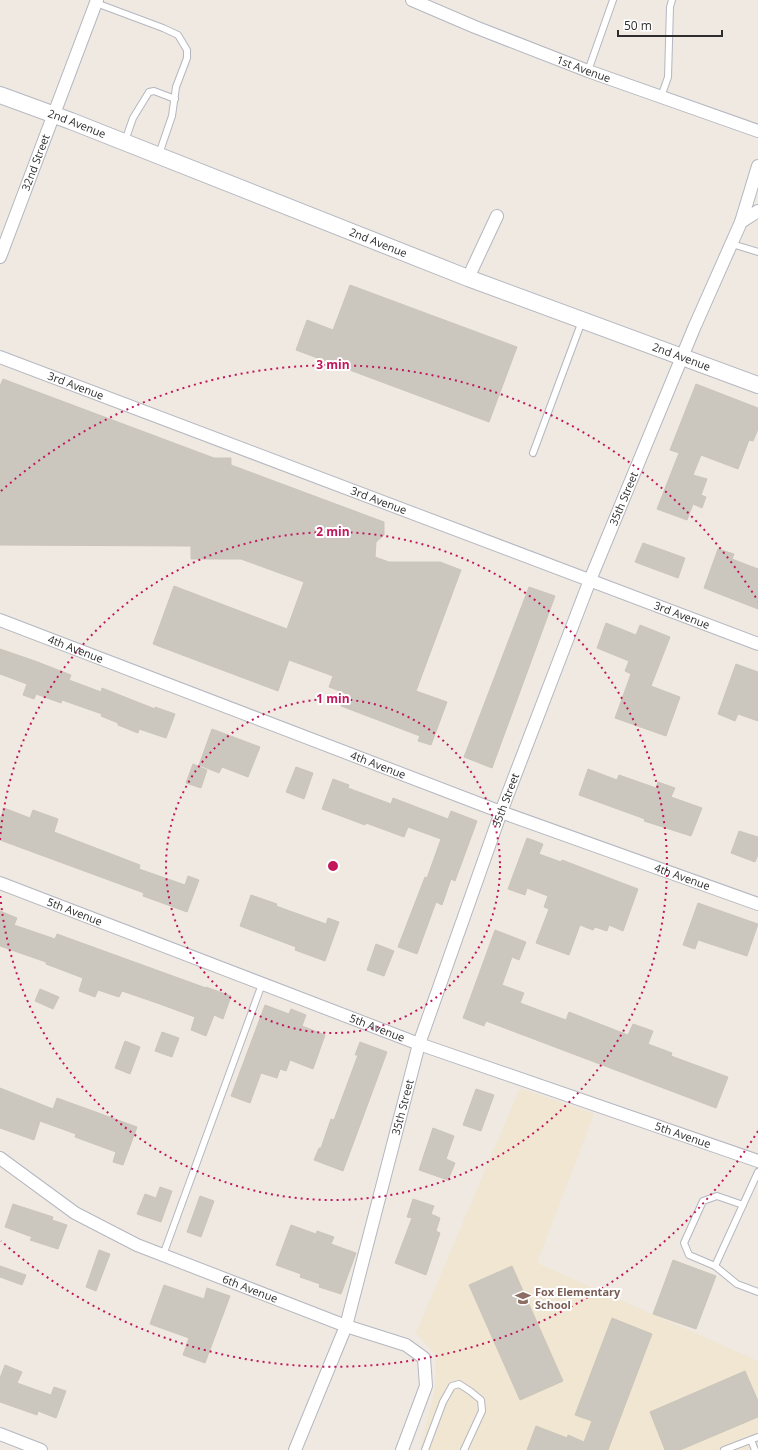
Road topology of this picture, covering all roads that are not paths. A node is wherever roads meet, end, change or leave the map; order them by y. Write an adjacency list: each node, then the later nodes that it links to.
1 (412, 0): 5 (street, 1st Avenue)
2 (614, 0): 6 (lane)
3 (672, 0): 8 (lane)
4 (96, 2): 9 (lane); 10 (street, 32nd Street)
5 (433, 4): 6 (street, 1st Avenue)
6 (588, 70): 8 (street, 1st Avenue)
7 (0, 95): 10 (main road, 2nd Avenue)
8 (661, 97): 11 (street, 1st Avenue)
9 (175, 99): 12 (lane); 13 (lane)
10 (54, 115): 12 (main road, 2nd Avenue); 20 (street, 32nd Street)
11 (758, 131)
12 (125, 142): 13 (main road, 2nd Avenue)
13 (158, 156): 21 (main road, 2nd Avenue)
14 (758, 166): 17 (street, 35th Street)
15 (758, 211): 17 (street)
16 (497, 216): 21 (street)
17 (741, 222): 18 (street, 35th Street)
18 (732, 244): 19 (lane); 23 (street, 35th Street)
19 (758, 252)
20 (0, 257)
21 (468, 278): 22 (main road, 2nd Avenue)
22 (583, 320): 23 (main road, 2nd Avenue); 26 (lane)
23 (683, 356): 25 (main road, 2nd Avenue); 27 (street, 35th Street)
24 (0, 357): 27 (street, 3rd Avenue)
25 (758, 385)
26 (534, 453)
27 (590, 580): 29 (street, 3rd Avenue); 30 (street, 35th Street)
28 (0, 620): 30 (street, 4th Avenue)
29 (758, 644)
30 (501, 812): 32 (street, 4th Avenue); 34 (street, 35th Street)
31 (0, 883): 33 (street, 5th Avenue)
32 (758, 904)
33 (262, 984): 34 (street, 5th Avenue); 39 (lane)
34 (419, 1044): 35 (street, 5th Avenue); 42 (street, 35th Street)
35 (758, 1161)
36 (1, 1162): 39 (street, 6th Avenue)
37 (758, 1172): 38 (lane)
38 (743, 1205): 40 (lane); 40 (lane)
39 (163, 1255): 42 (street, 6th Avenue)
40 (715, 1266): 41 (lane)
41 (758, 1292)
42 (346, 1326): 46 (street, 6th Avenue); 48 (street, 35th Street)
43 (0, 1434): 47 (street)
44 (758, 1437): 45 (lane)
45 (751, 1440): 51 (lane); 52 (lane)
46 (405, 1449)
47 (41, 1450)
48 (295, 1450)
49 (425, 1450): 50 (lane)
50 (464, 1450)
51 (724, 1450)
52 (755, 1450)

